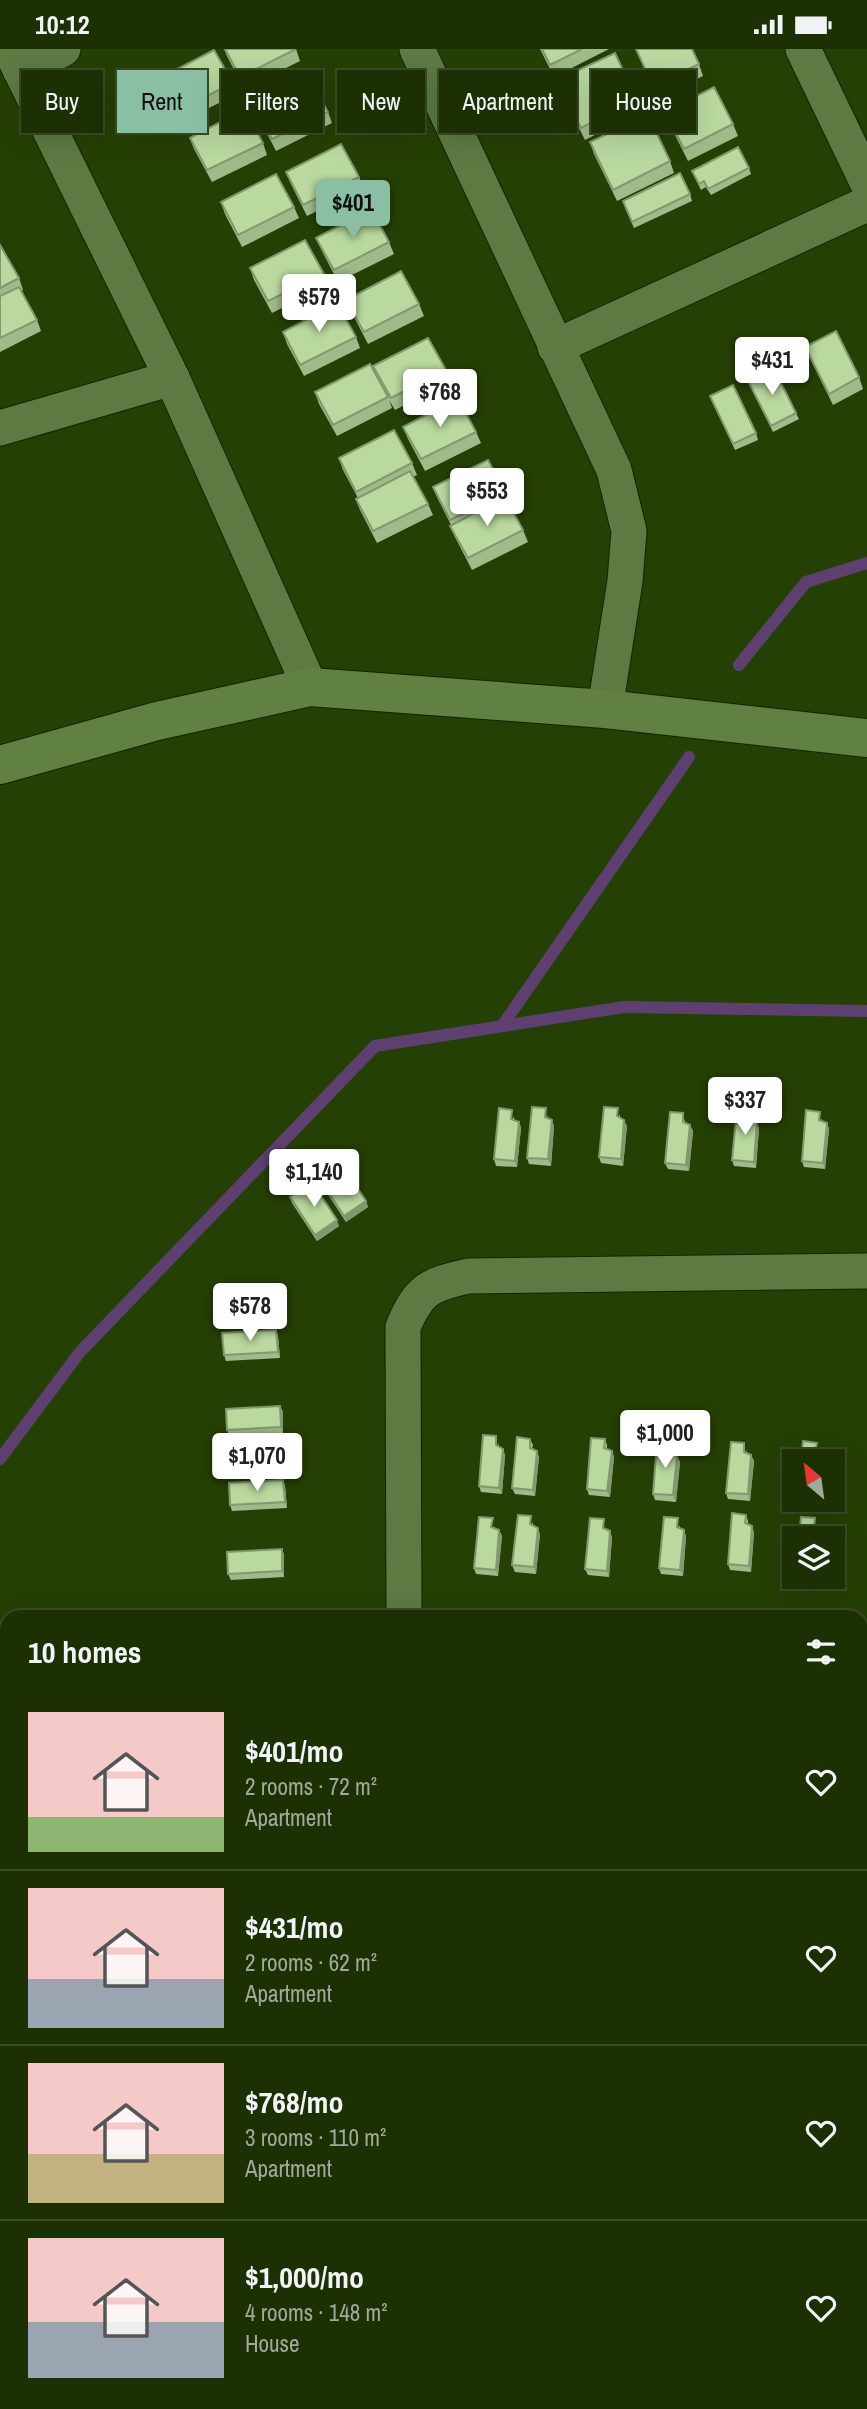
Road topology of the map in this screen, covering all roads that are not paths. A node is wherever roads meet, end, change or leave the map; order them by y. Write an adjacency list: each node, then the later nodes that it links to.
1 (63, 49): 4 (street)
2 (417, 49): 7 (street)
3 (803, 49): 5 (street)
4 (15, 59): 8 (street)
5 (867, 182)
6 (867, 204): 7 (street)
7 (555, 347): 11 (street)
8 (172, 379): 9 (street); 10 (street)
9 (0, 428)
10 (310, 687): 11 (street); 13 (street)
11 (605, 709): 12 (street)
12 (867, 738)
13 (0, 765)
14 (867, 1271): 15 (street)
15 (404, 1610)

